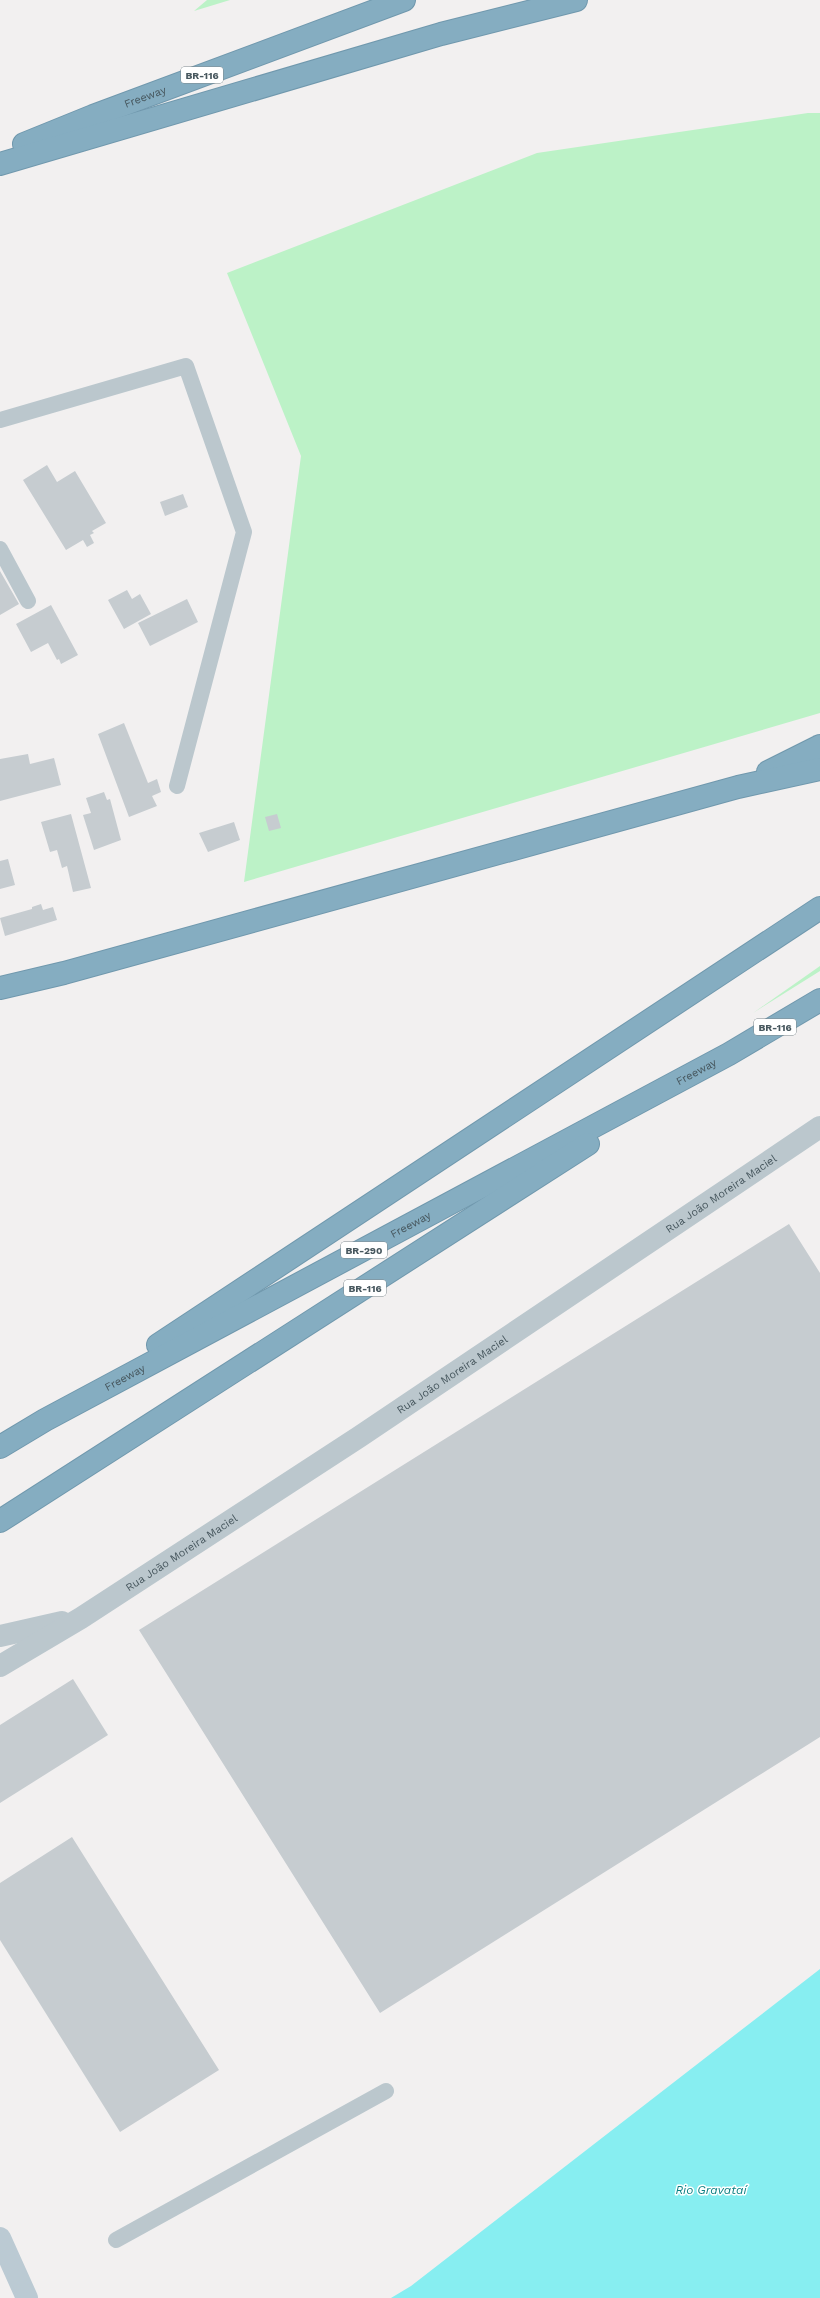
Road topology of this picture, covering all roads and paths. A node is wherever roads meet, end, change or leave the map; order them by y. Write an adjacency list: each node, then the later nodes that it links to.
1 (404, 0): 3 (highway, Freeway / BR-116)
2 (576, 0): 4 (highway)
3 (0, 153)
4 (0, 164)
5 (0, 420): 10 (lane)
6 (0, 549): 7 (lane)
7 (28, 601)
8 (820, 746): 11 (highway)
9 (820, 769): 11 (highway)
10 (176, 786)
11 (738, 787): 13 (highway)
12 (820, 908): 19 (highway)
13 (64, 973): 14 (highway); 16 (highway)
14 (0, 988)
15 (820, 1000): 17 (highway, Freeway / BR-116)
16 (0, 1002)
17 (729, 1054): 19 (highway, Freeway / BR-290); 21 (highway, BR-116)
18 (820, 1128): 22 (street, Rua João Moreira Maciel)
19 (45, 1420): 20 (highway, Freeway / BR-290)
20 (0, 1447)
21 (0, 1521)
22 (81, 1618): 23 (street, Rua João Moreira Maciel); 24 (street, Rua João Moreira Maciel)
23 (0, 1636)
24 (0, 1666)
25 (386, 2091): 27 (lane)
26 (0, 2238): 28 (main road)
27 (116, 2240)
28 (28, 2298)

